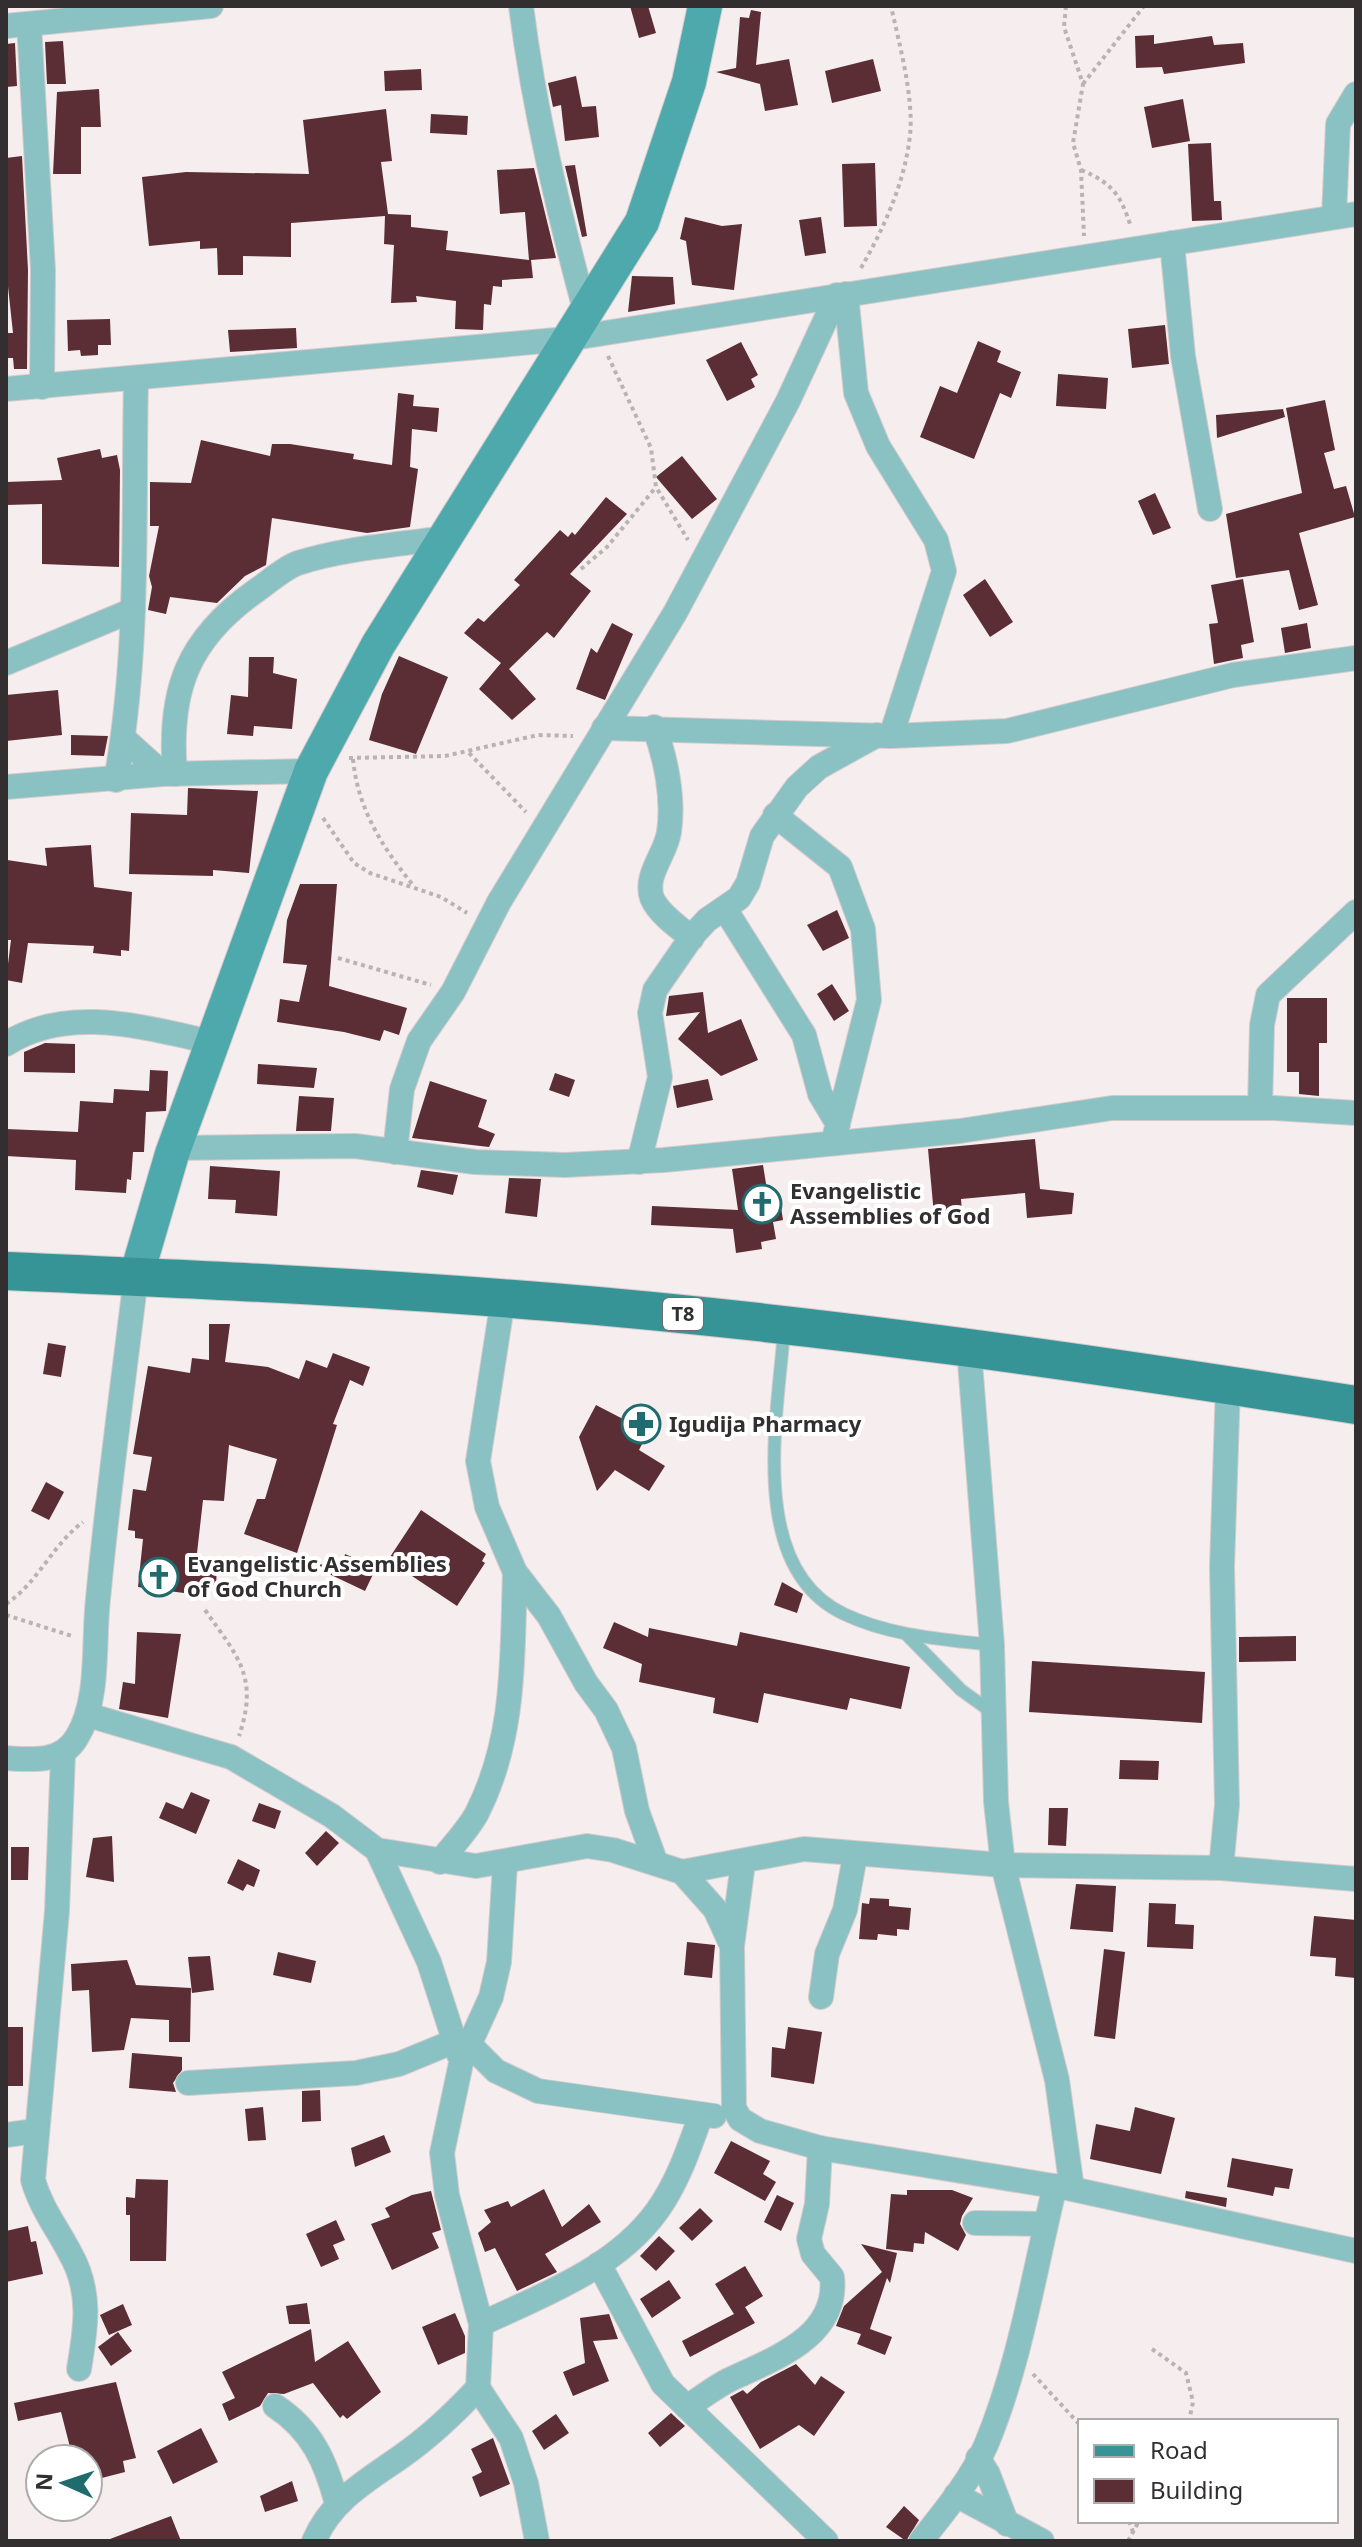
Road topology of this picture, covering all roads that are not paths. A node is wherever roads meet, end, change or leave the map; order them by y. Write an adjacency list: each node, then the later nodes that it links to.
1 (211, 6): 4 (street)
2 (521, 6): 9 (street)
3 (705, 6): 9 (street)
4 (17, 25): 11 (street)
5 (1356, 94): 6 (street)
6 (1345, 216): 7 (street)
7 (1172, 243): 8 (street); 13 (street)
8 (841, 295): 9 (street); 19 (street); 20 (street)
9 (583, 327): 10 (street); 14 (street)
10 (136, 378): 11 (street); 15 (street)
11 (42, 387): 12 (street)
12 (6, 389)
13 (1210, 509)
14 (444, 538): 22 (street); 23 (street)
15 (133, 610): 17 (street); 21 (street)
16 (1356, 658): 20 (street)
17 (6, 663)
18 (654, 727): 19 (street); 20 (street); 29 (street)
19 (604, 728): 36 (street)
20 (884, 735): 26 (street)
21 (123, 738): 22 (street); 24 (street)
22 (169, 774): 23 (street); 24 (street)
23 (311, 775): 30 (street)
24 (116, 780): 25 (street)
25 (6, 787)
26 (775, 815): 27 (street); 34 (street)
27 (725, 909): 29 (street); 34 (street)
28 (1356, 912): 32 (street)
29 (692, 938): 37 (street)
30 (212, 1042): 31 (street); 35 (street)
31 (6, 1044)
32 (1260, 1108): 33 (street); 34 (street)
33 (1356, 1113)
34 (835, 1134): 37 (street)
35 (174, 1148): 36 (street); 39 (street)
36 (395, 1152): 37 (street)
37 (639, 1162)
38 (6, 1271): 39 (main road, T8)
39 (136, 1277): 40 (main road, T8); 49 (street)
40 (503, 1299): 41 (main road, T8); 45 (street)
41 (785, 1326): 42 (main road, T8); 46 (lane)
42 (969, 1349): 43 (main road, T8); 47 (street)
43 (1228, 1385): 44 (main road, T8); 61 (street)
44 (1356, 1405)
45 (515, 1572): 52 (street); 56 (street)
46 (906, 1634): 47 (lane); 48 (lane)
47 (992, 1645): 48 (street)
48 (996, 1714): 60 (street)
49 (88, 1715): 50 (street); 53 (street)
50 (63, 1754): 51 (street); 70 (street)
51 (6, 1758)
52 (637, 1811): 54 (street); 57 (street)
53 (377, 1850): 56 (street); 66 (street)
54 (613, 1850): 57 (street); 59 (street)
55 (855, 1856): 58 (street); 60 (street); 65 (street)
56 (440, 1862): 59 (street)
57 (656, 1863): 62 (street)
58 (743, 1863): 62 (street); 64 (street)
59 (505, 1864): 66 (street)
60 (1003, 1865): 61 (street); 73 (street)
61 (1221, 1868): 63 (street)
62 (682, 1872): 64 (street)
63 (1356, 1879)
64 (732, 1946): 69 (street)
65 (821, 1997)
66 (462, 2050): 67 (street); 68 (street); 78 (street)
67 (188, 2083)
68 (701, 2115): 69 (street); 77 (street)
69 (740, 2119): 72 (street)
70 (36, 2131): 71 (street); 79 (street)
71 (6, 2135)
72 (820, 2148): 73 (street); 82 (street)
73 (1063, 2187): 75 (street); 76 (street)
74 (975, 2223): 75 (street)
75 (1045, 2224): 83 (street)
76 (1356, 2251)
77 (599, 2264): 78 (street); 82 (street)
78 (481, 2324): 80 (street)
79 (79, 2369)
80 (478, 2388): 85 (street); 88 (street)
81 (275, 2406): 85 (street)
82 (687, 2407): 89 (street)
83 (978, 2458): 84 (street); 86 (street)
84 (956, 2495): 86 (street); 90 (street)
85 (337, 2504): 87 (street)
86 (1007, 2524): 91 (street)
87 (314, 2541)
88 (537, 2541)
89 (826, 2541)
90 (921, 2541)
91 (1042, 2541)

